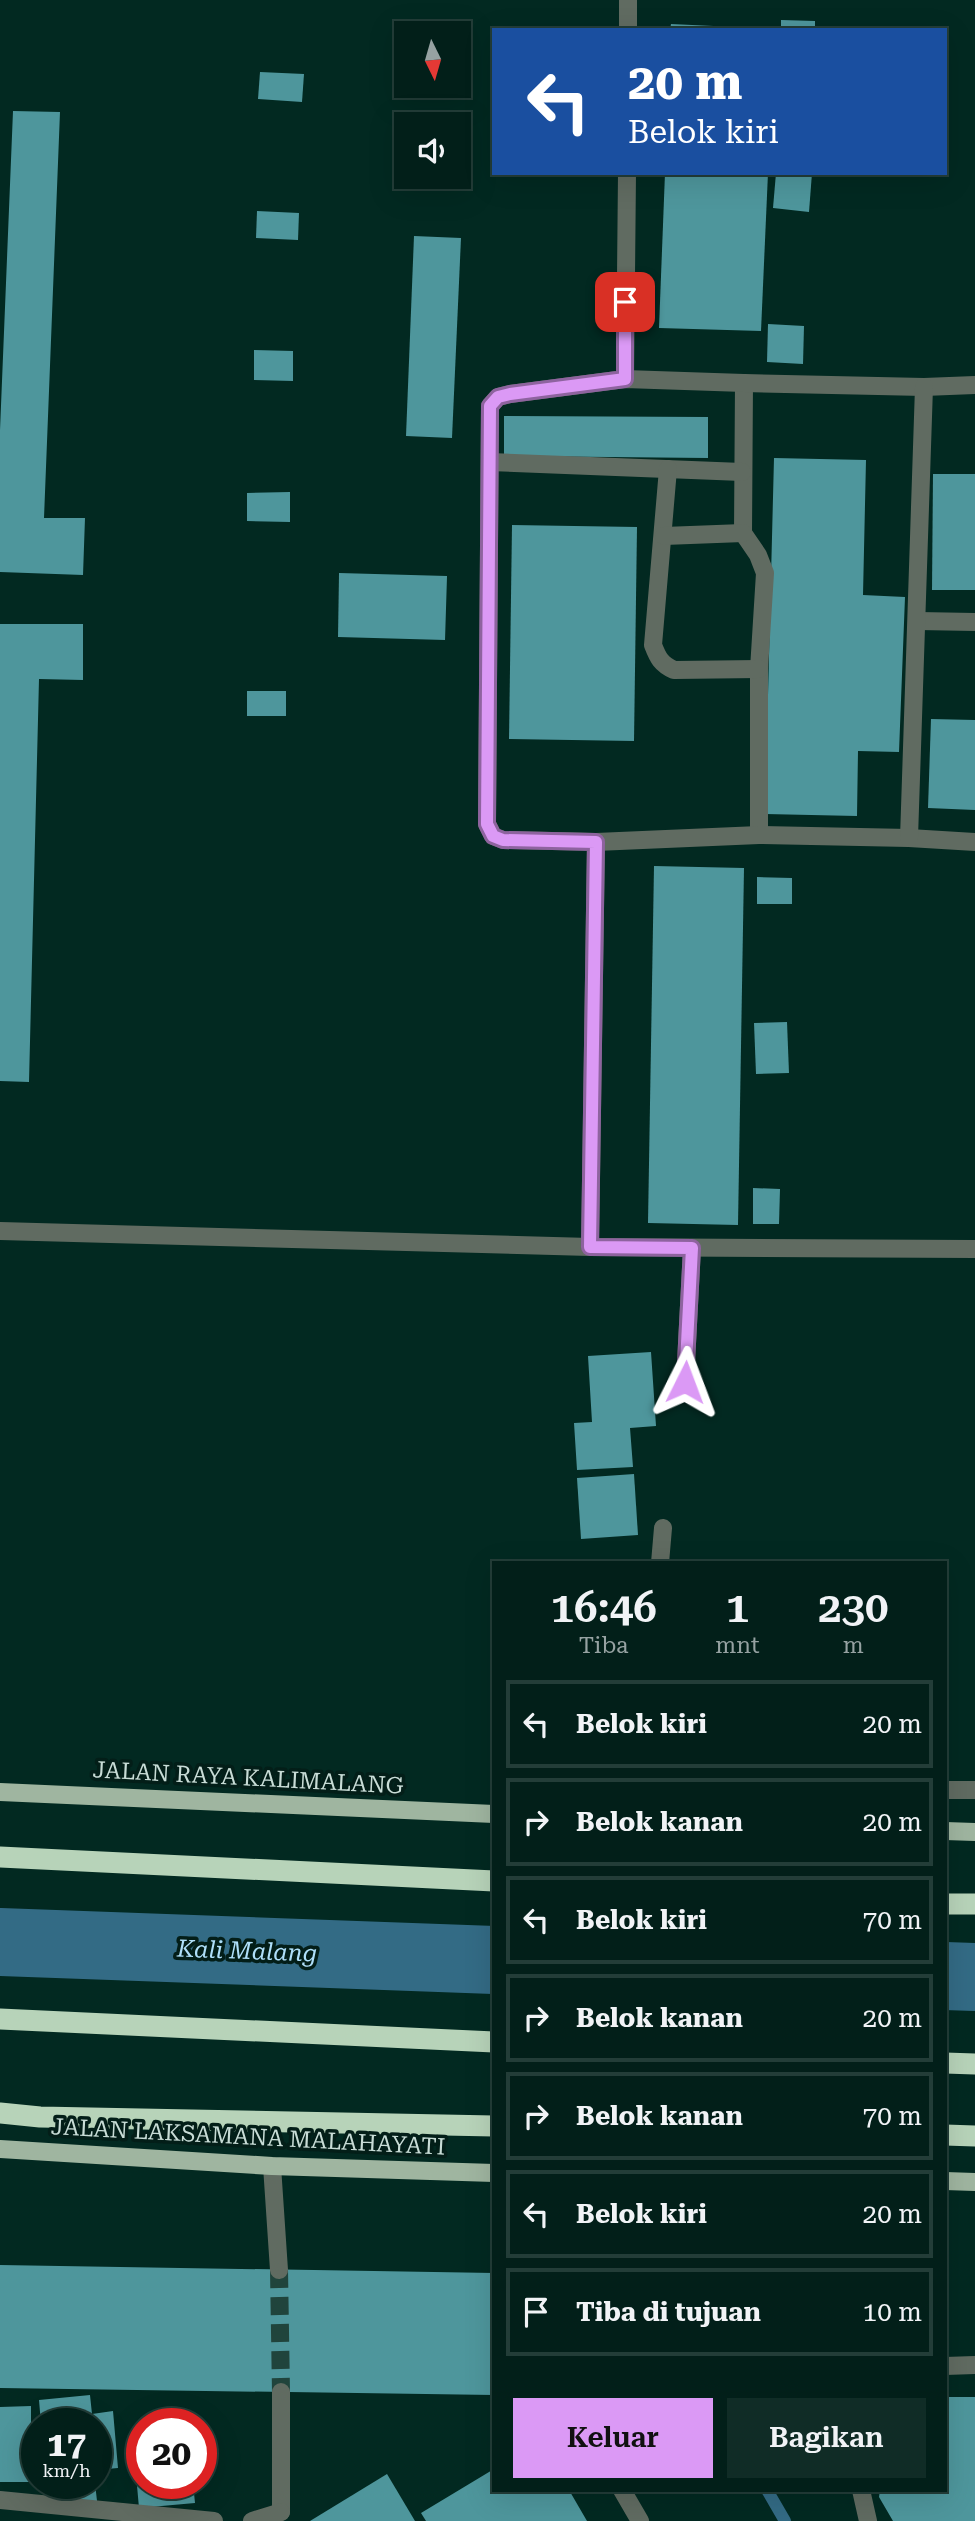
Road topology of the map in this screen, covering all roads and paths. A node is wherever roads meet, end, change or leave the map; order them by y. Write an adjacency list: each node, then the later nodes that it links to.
1 (628, 0): 2 (street)
2 (628, 28)
3 (626, 175): 4 (street)
4 (625, 379): 5 (street); 8 (street)
5 (744, 383): 7 (street); 10 (street)
6 (975, 385): 7 (street)
7 (924, 387): 13 (street)
8 (490, 462): 9 (street); 18 (street)
9 (668, 469): 10 (street); 12 (street)
10 (742, 472): 11 (street)
11 (743, 533): 12 (street); 15 (street)
12 (664, 536): 15 (street)
13 (918, 621): 14 (street); 17 (street)
14 (975, 622)
15 (759, 669): 16 (street)
16 (760, 835): 17 (street); 18 (street)
17 (909, 838): 19 (street)
18 (596, 842): 21 (street)
19 (975, 842)
20 (0, 1231): 21 (street)
21 (590, 1247): 22 (street)
22 (692, 1248): 23 (street); 24 (street)
23 (975, 1249)
24 (685, 1382)
25 (663, 1528): 26 (street)
26 (660, 1561)
27 (947, 1790): 28 (street)
28 (975, 1790)
29 (0, 1792): 30 (main road, JALAN RAYA KALIMALANG)
30 (492, 1814)
31 (947, 1831): 32 (main road)
32 (975, 1832)
33 (0, 1857): 34 (highway)
34 (492, 1881)
35 (947, 1903): 36 (highway)
36 (975, 1904)
37 (0, 2019): 38 (highway)
38 (492, 2042)
39 (947, 2063): 40 (highway)
40 (975, 2064)
41 (0, 2113): 42 (highway)
42 (492, 2126)
43 (947, 2135): 44 (highway)
44 (975, 2136)
45 (0, 2149): 46 (main road, JALAN LAKSAMANA MALAHAYATI)
46 (272, 2166): 47 (main road, JALAN LAKSAMANA MALAHAYATI); 50 (street)
47 (492, 2173)
48 (947, 2181): 49 (main road)
49 (975, 2182)
50 (279, 2270)
51 (975, 2364): 52 (street)
52 (947, 2366)
53 (281, 2392): 57 (street)
54 (623, 2492): 60 (street)
55 (861, 2492): 61 (street)
56 (0, 2500): 58 (street)
57 (283, 2516): 59 (street)
58 (214, 2521)
59 (252, 2521)
60 (640, 2521)
61 (868, 2521)

